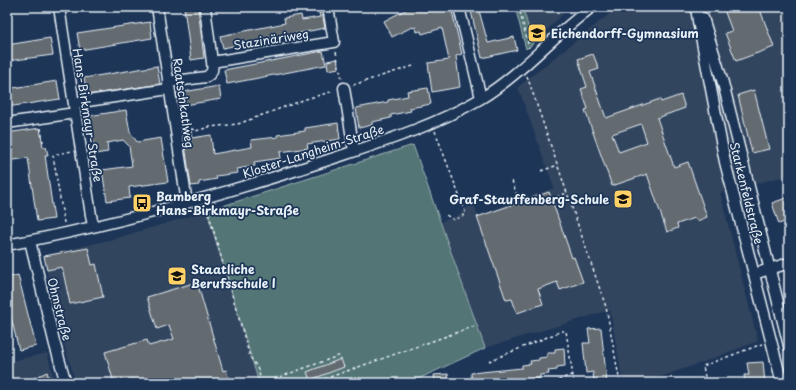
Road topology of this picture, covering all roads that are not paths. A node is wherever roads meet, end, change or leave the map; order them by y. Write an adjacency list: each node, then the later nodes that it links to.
1 (59, 7): 13 (street, Hans-Birkmayr-Straße)
2 (157, 7): 10 (street, Raatschkatlweg)
3 (205, 7): 9 (street)
4 (328, 7): 9 (street, Stazinäriweg)
5 (459, 7): 12 (street)
6 (592, 7): 12 (street, Kloster-Langheim-Straße)
7 (696, 7): 22 (street, Starkenfeldstraße)
8 (699, 7): 21 (street, Starkenfeldstraße)
9 (212, 62): 10 (street)
10 (169, 84): 13 (street); 16 (street, Raatschkatlweg)
11 (344, 88): 15 (street)
12 (481, 98): 15 (street, Kloster-Langheim-Straße)
13 (74, 108): 14 (street); 17 (street, Hans-Birkmayr-Straße)
14 (7, 123)
15 (354, 151): 16 (street, Kloster-Langheim-Straße)
16 (186, 204): 17 (street, Kloster-Langheim-Straße)
17 (93, 226): 18 (street, Kloster-Langheim-Straße)
18 (30, 241): 19 (street, Kloster-Langheim-Straße); 24 (street, Ohmstraße)
19 (9, 245)
20 (789, 263): 21 (street)
21 (769, 269): 22 (street); 23 (street, Starkenfeldstraße)
22 (754, 274): 25 (street, Starkenfeldstraße)
23 (789, 346)
24 (66, 383)
25 (782, 383)

